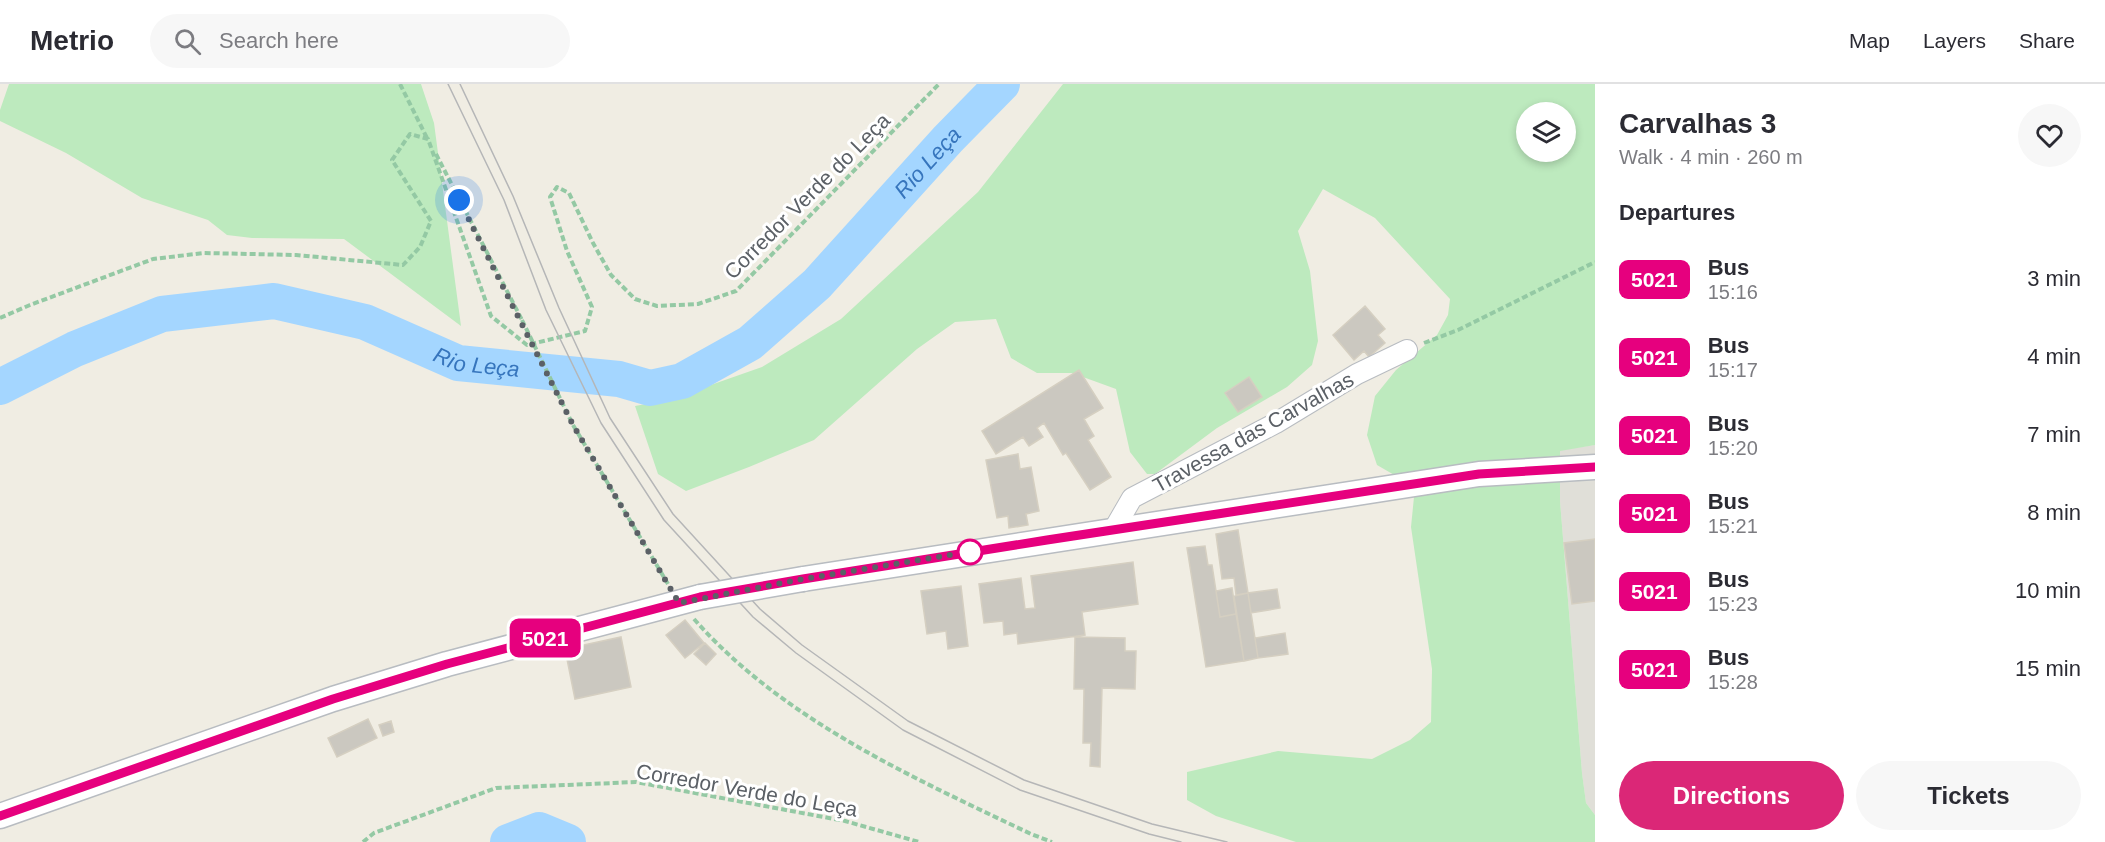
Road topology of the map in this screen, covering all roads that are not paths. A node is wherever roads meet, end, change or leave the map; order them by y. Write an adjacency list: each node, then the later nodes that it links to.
1 (1407, 350): 3 (street, Travessa das Carvalhas)
2 (1595, 466): 3 (street)
3 (1114, 529): 4 (street, bridge)
4 (0, 816)

